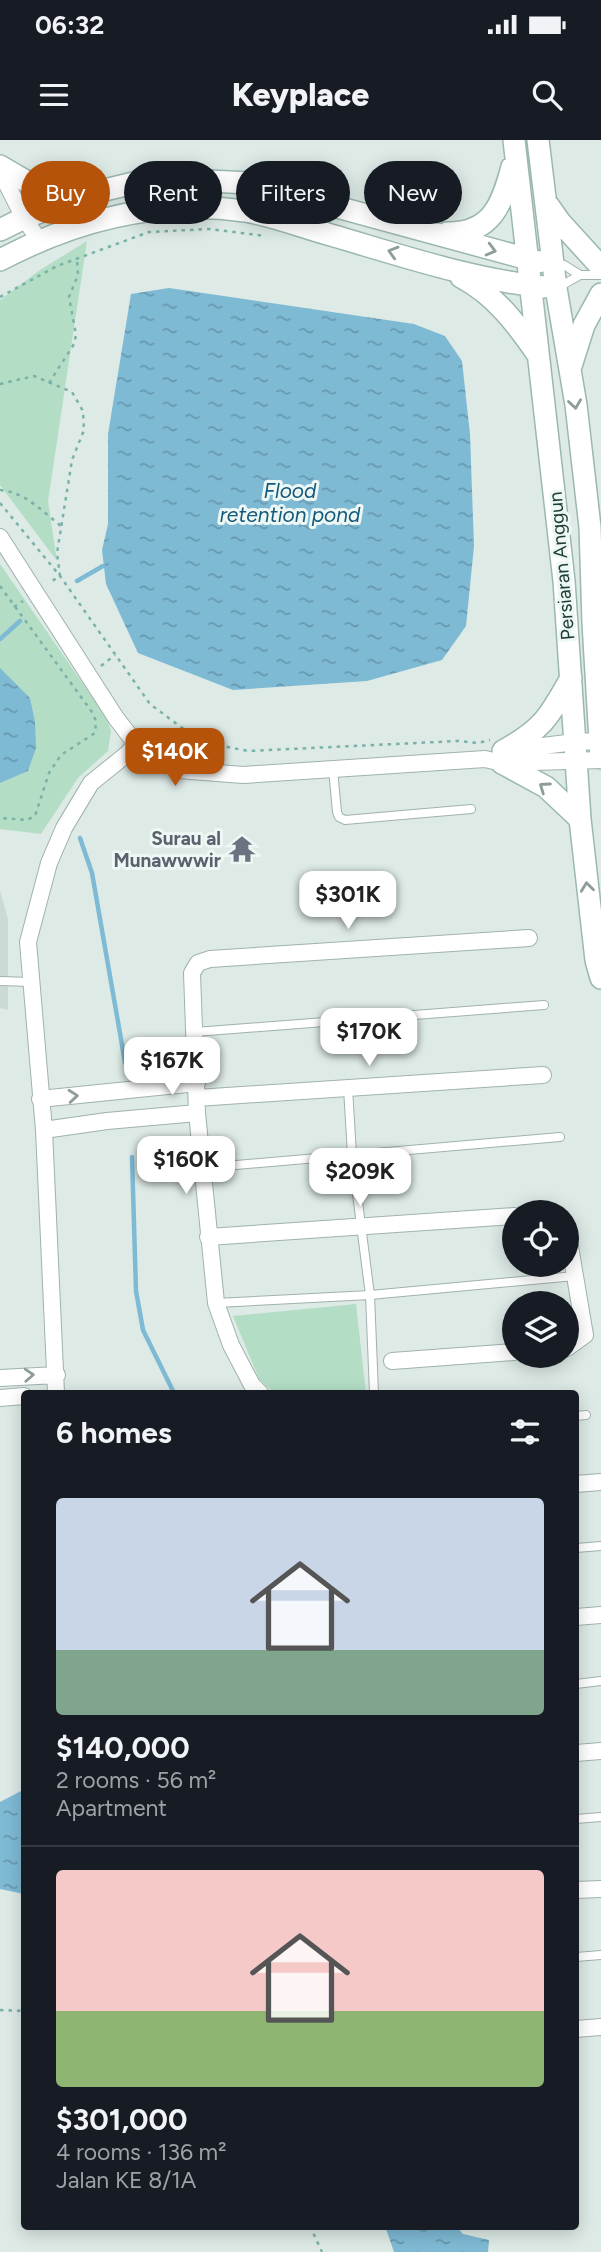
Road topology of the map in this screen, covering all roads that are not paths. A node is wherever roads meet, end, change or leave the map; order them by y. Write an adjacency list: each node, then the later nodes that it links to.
1 (538, 140): 7 (main road, Persiaran Anggun)
2 (515, 147): 12 (main road); 15 (main road, Persiaran Anggun)
3 (0, 166): 5 (main road)
4 (0, 171): 8 (street)
5 (21, 177)
6 (110, 189): 12 (main road)
7 (545, 200): 17 (main road, Persiaran Anggun); 18 (main road)
8 (21, 212)
9 (21, 220): 11 (main road)
10 (28, 224): 13 (street)
11 (0, 230)
12 (427, 233): 15 (main road, one-way to 15)
13 (39, 240): 14 (main road); 16 (main road, one-way to 13)
14 (0, 260)
15 (528, 260): 17 (main road); 21 (main road, Persiaran Anggun)
16 (437, 264): 21 (main road); 24 (main road)
17 (553, 264): 19 (lane); 22 (main road, Persiaran Anggun)
18 (601, 267)
19 (580, 275): 20 (lane); 22 (lane)
20 (601, 275)
21 (531, 285): 22 (main road); 24 (main road, Persiaran Anggun)
22 (556, 288): 25 (main road, Persiaran Anggun)
23 (601, 294): 25 (main road)
24 (539, 356): 28 (main road, Persiaran Anggun)
25 (570, 369): 27 (main road, Persiaran Anggun, one-way to 27)
26 (0, 537): 29 (street)
27 (597, 633): 30 (main road, Persiaran Anggun)
28 (570, 678): 31 (main road, Persiaran Anggun); 32 (main road)
29 (135, 744): 33 (street); 39 (street)
30 (601, 750): 31 (street)
31 (576, 751): 32 (street); 35 (main road, Persiaran Anggun)
32 (498, 753): 33 (street); 35 (main road, one-way to 32)
33 (333, 769): 34 (lane)
34 (471, 809)
35 (580, 819): 37 (main road, Persiaran Anggun, one-way to 35)
36 (529, 938): 41 (street)
37 (600, 974)
38 (0, 981): 39 (lane)
39 (31, 982): 45 (street)
40 (544, 1005): 41 (lane)
41 (195, 1032): 44 (street)
42 (542, 1075): 43 (street)
43 (348, 1088): 44 (street); 48 (lane)
44 (197, 1098): 45 (street, one-way to 44); 46 (street); 49 (street)
45 (40, 1099): 46 (street)
46 (44, 1130): 60 (street)
47 (560, 1138): 48 (lane)
48 (352, 1155): 49 (lane); 51 (lane)
49 (202, 1168): 52 (street)
50 (502, 1217): 51 (street)
51 (361, 1227): 52 (street); 54 (lane)
52 (208, 1237): 56 (street)
53 (564, 1277): 54 (lane)
54 (370, 1295): 56 (lane); 64 (lane)
55 (579, 1300): 57 (street)
56 (216, 1303): 63 (street)
57 (579, 1339)
58 (502, 1353): 59 (street)
59 (392, 1361)
60 (57, 1375): 61 (street, one-way to 60); 62 (street)
61 (0, 1378)
62 (57, 1390)
63 (257, 1390)
64 (374, 1390)
65 (21, 1396): 66 (street)
66 (0, 1398)
67 (586, 1415): 68 (lane)
68 (579, 1416)
69 (601, 1482): 70 (street)
70 (579, 1484)
71 (601, 1546): 72 (lane)
72 (579, 1548)
73 (601, 1615): 74 (street)
74 (579, 1617)
75 (601, 1681): 76 (lane)
76 (579, 1684)
77 (601, 1751): 78 (street)
78 (579, 1753)
79 (601, 1817): 80 (lane)
80 (579, 1819)
81 (601, 1889): 82 (street)
82 (579, 1890)
83 (601, 1955): 84 (lane)
84 (579, 1957)
85 (601, 2027): 86 (street)
86 (579, 2029)

